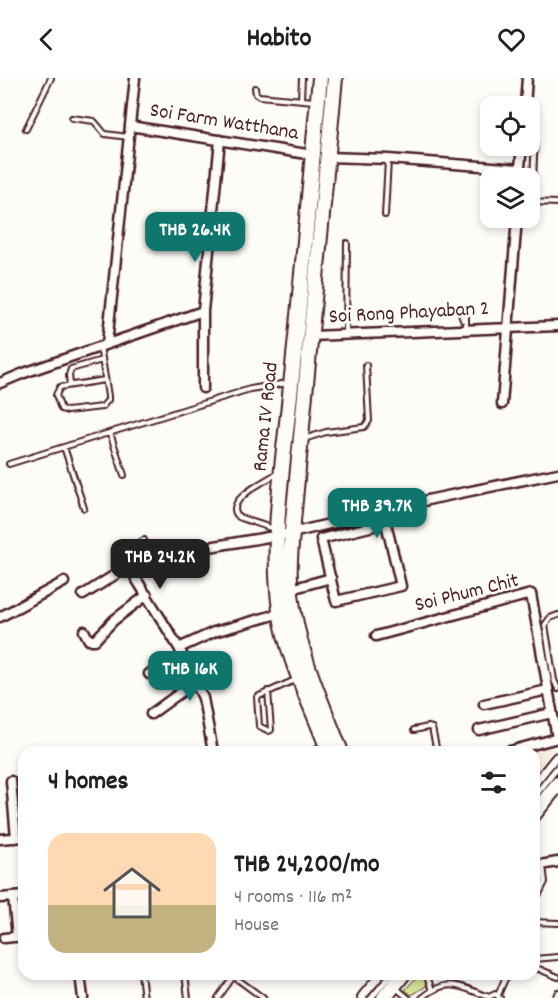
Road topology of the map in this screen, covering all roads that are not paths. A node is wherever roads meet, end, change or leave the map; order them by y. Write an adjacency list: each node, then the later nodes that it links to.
1 (51, 78): 13 (lane)
2 (135, 78): 12 (street)
3 (302, 78): 9 (lane)
4 (320, 78): 10 (main road, Rama IV Road)
5 (335, 78): 17 (main road, Rama IV Road)
6 (527, 78): 8 (street)
7 (255, 88): 9 (lane)
8 (526, 96)
9 (301, 99): 10 (lane)
10 (318, 101): 16 (main road, Rama IV Road)
11 (72, 118): 14 (lane)
12 (130, 126): 14 (street); 15 (street, Soi Farm Watthana)
13 (26, 129)
14 (129, 137): 32 (street)
15 (220, 140): 16 (street, Soi Farm Watthana); 24 (street)
16 (313, 155): 17 (main road); 37 (main road, Rama IV Road)
17 (327, 157): 18 (street); 31 (main road, Rama IV Road)
18 (388, 159): 19 (street); 22 (lane)
19 (480, 171)
20 (540, 202): 21 (lane)
21 (558, 203)
22 (385, 215)
23 (179, 222): 24 (street)
24 (212, 225): 27 (street)
25 (515, 228): 29 (street)
26 (347, 243): 30 (lane)
27 (203, 311): 32 (street); 39 (street)
28 (558, 326): 29 (street, Soi Rong Phayaban 2)
29 (508, 328): 30 (street, Soi Rong Phayaban 2); 40 (street)
30 (346, 335): 31 (street, Soi Rong Phayaban 2)
31 (311, 336): 42 (main road, Rama IV Road)
32 (104, 345): 33 (lane); 36 (street)
33 (102, 360): 35 (lane); 38 (lane)
34 (366, 365): 42 (lane)
35 (105, 380): 38 (lane); 38 (lane)
36 (0, 383)
37 (292, 383): 41 (lane); 45 (main road, Rama IV Road)
38 (70, 385)
39 (203, 388)
40 (502, 404)
41 (110, 433): 43 (lane); 47 (lane)
42 (300, 439): 49 (main road, Rama IV Road)
43 (64, 447): 44 (lane); 48 (lane)
44 (9, 464)
45 (283, 467): 49 (main road, Rama IV Road); 49 (lane)
46 (558, 473): 49 (street)
47 (124, 475)
48 (84, 508)
49 (282, 534): 51 (street); 56 (main road, Rama IV Road); 59 (main road, Rama IV Road)
50 (144, 540): 52 (lane)
51 (203, 548)
52 (119, 550): 53 (street)
53 (129, 566): 57 (street); 58 (street)
54 (331, 578): 54 (street); 56 (street)
55 (64, 582): 61 (street)
56 (291, 589): 79 (main road, Rama IV Road)
57 (83, 595)
58 (147, 595): 62 (street); 64 (street)
59 (281, 613): 64 (street); 66 (main road, Rama IV Road)
60 (558, 615): 68 (lane)
61 (0, 617)
62 (84, 631)
63 (376, 636): 69 (street, Soi Phum Chit)
64 (181, 652): 65 (street); 67 (street)
65 (149, 674)
66 (300, 677): 70 (lane); 78 (main road, Rama IV Road)
67 (195, 682): 73 (street); 77 (street)
68 (558, 689)
69 (548, 690): 71 (street); 72 (street, Soi Phum Chit)
70 (268, 691): 70 (lane)
71 (484, 704)
72 (552, 713): 75 (street); 76 (street, Soi Phum Chit)
73 (151, 714)
74 (414, 730): 80 (lane)
75 (479, 730)
76 (558, 738): 81 (street)
77 (212, 746)
78 (330, 746)
79 (331, 746)
80 (436, 746)
81 (528, 746)
82 (558, 760): 84 (main road)
83 (11, 782): 87 (street)
84 (540, 782)
85 (558, 784): 86 (main road)
86 (540, 806)
87 (18, 826)
88 (18, 838): 89 (street)
89 (0, 839)
90 (558, 862): 91 (street)
91 (540, 865)
92 (540, 868): 93 (lane)
93 (540, 892)
94 (13, 897): 95 (street); 96 (street); 97 (street)
95 (18, 897)
96 (0, 898)
97 (18, 922)
98 (540, 922): 99 (lane)
99 (558, 923)
100 (18, 937): 101 (street)
101 (4, 938)
102 (558, 957): 103 (lane)
103 (540, 958)
104 (540, 970): 105 (lane)
105 (558, 977)
106 (81, 980): 120 (street)
107 (142, 980): 121 (lane)
108 (186, 980): 122 (lane)
109 (230, 980): 123 (lane)
110 (241, 980): 124 (lane)
111 (380, 980): 125 (main road)
112 (398, 980): 115 (main road)
113 (428, 980): 116 (lane)
114 (505, 980): 118 (lane)
115 (393, 986): 126 (main road); 127 (lane)
116 (432, 990): 119 (lane); 128 (lane)
117 (558, 992): 129 (lane)
118 (499, 996): 119 (lane)
119 (489, 997)
120 (83, 998)
121 (144, 998)
122 (188, 998)
123 (218, 998)
124 (263, 998)
125 (365, 998)
126 (384, 998)
127 (408, 998)
128 (422, 998)
129 (555, 998)

